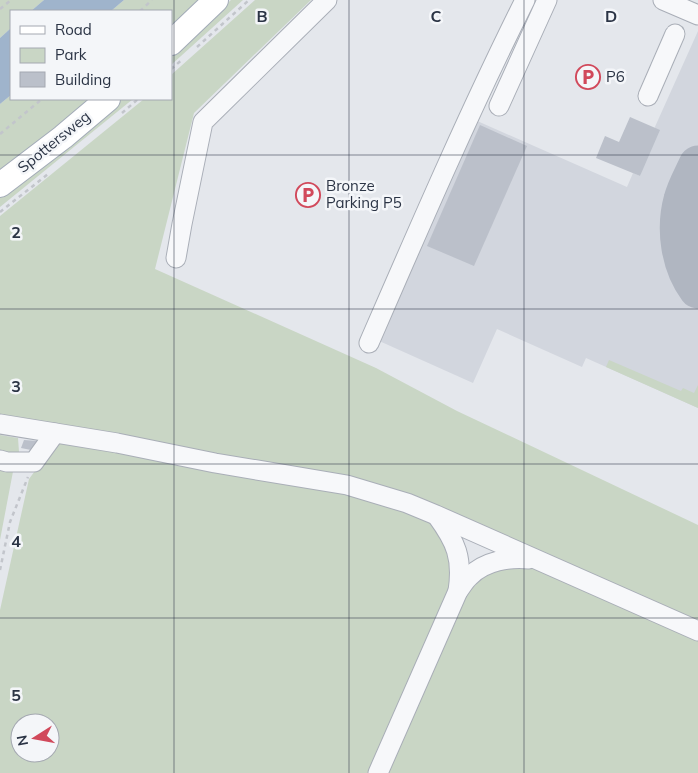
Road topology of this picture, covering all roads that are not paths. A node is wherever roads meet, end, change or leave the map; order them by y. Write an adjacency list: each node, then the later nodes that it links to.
1 (216, 0): 8 (main road)
2 (327, 0): 13 (lane)
3 (525, 0): 14 (lane)
4 (546, 0): 11 (lane)
5 (663, 0): 6 (lane)
6 (698, 15)
7 (676, 34): 9 (lane)
8 (183, 50)
9 (648, 96)
10 (107, 100): 12 (main road, Spottersweg)
11 (499, 106)
12 (0, 185)
13 (176, 258)
14 (368, 343)
15 (0, 424): 16 (lane)
16 (55, 433): 17 (lane); 18 (lane)
17 (0, 460)
18 (436, 515): 19 (lane); 20 (lane)
19 (539, 560): 20 (lane); 21 (lane)
20 (458, 592): 22 (lane)
21 (698, 631)
22 (378, 773)

